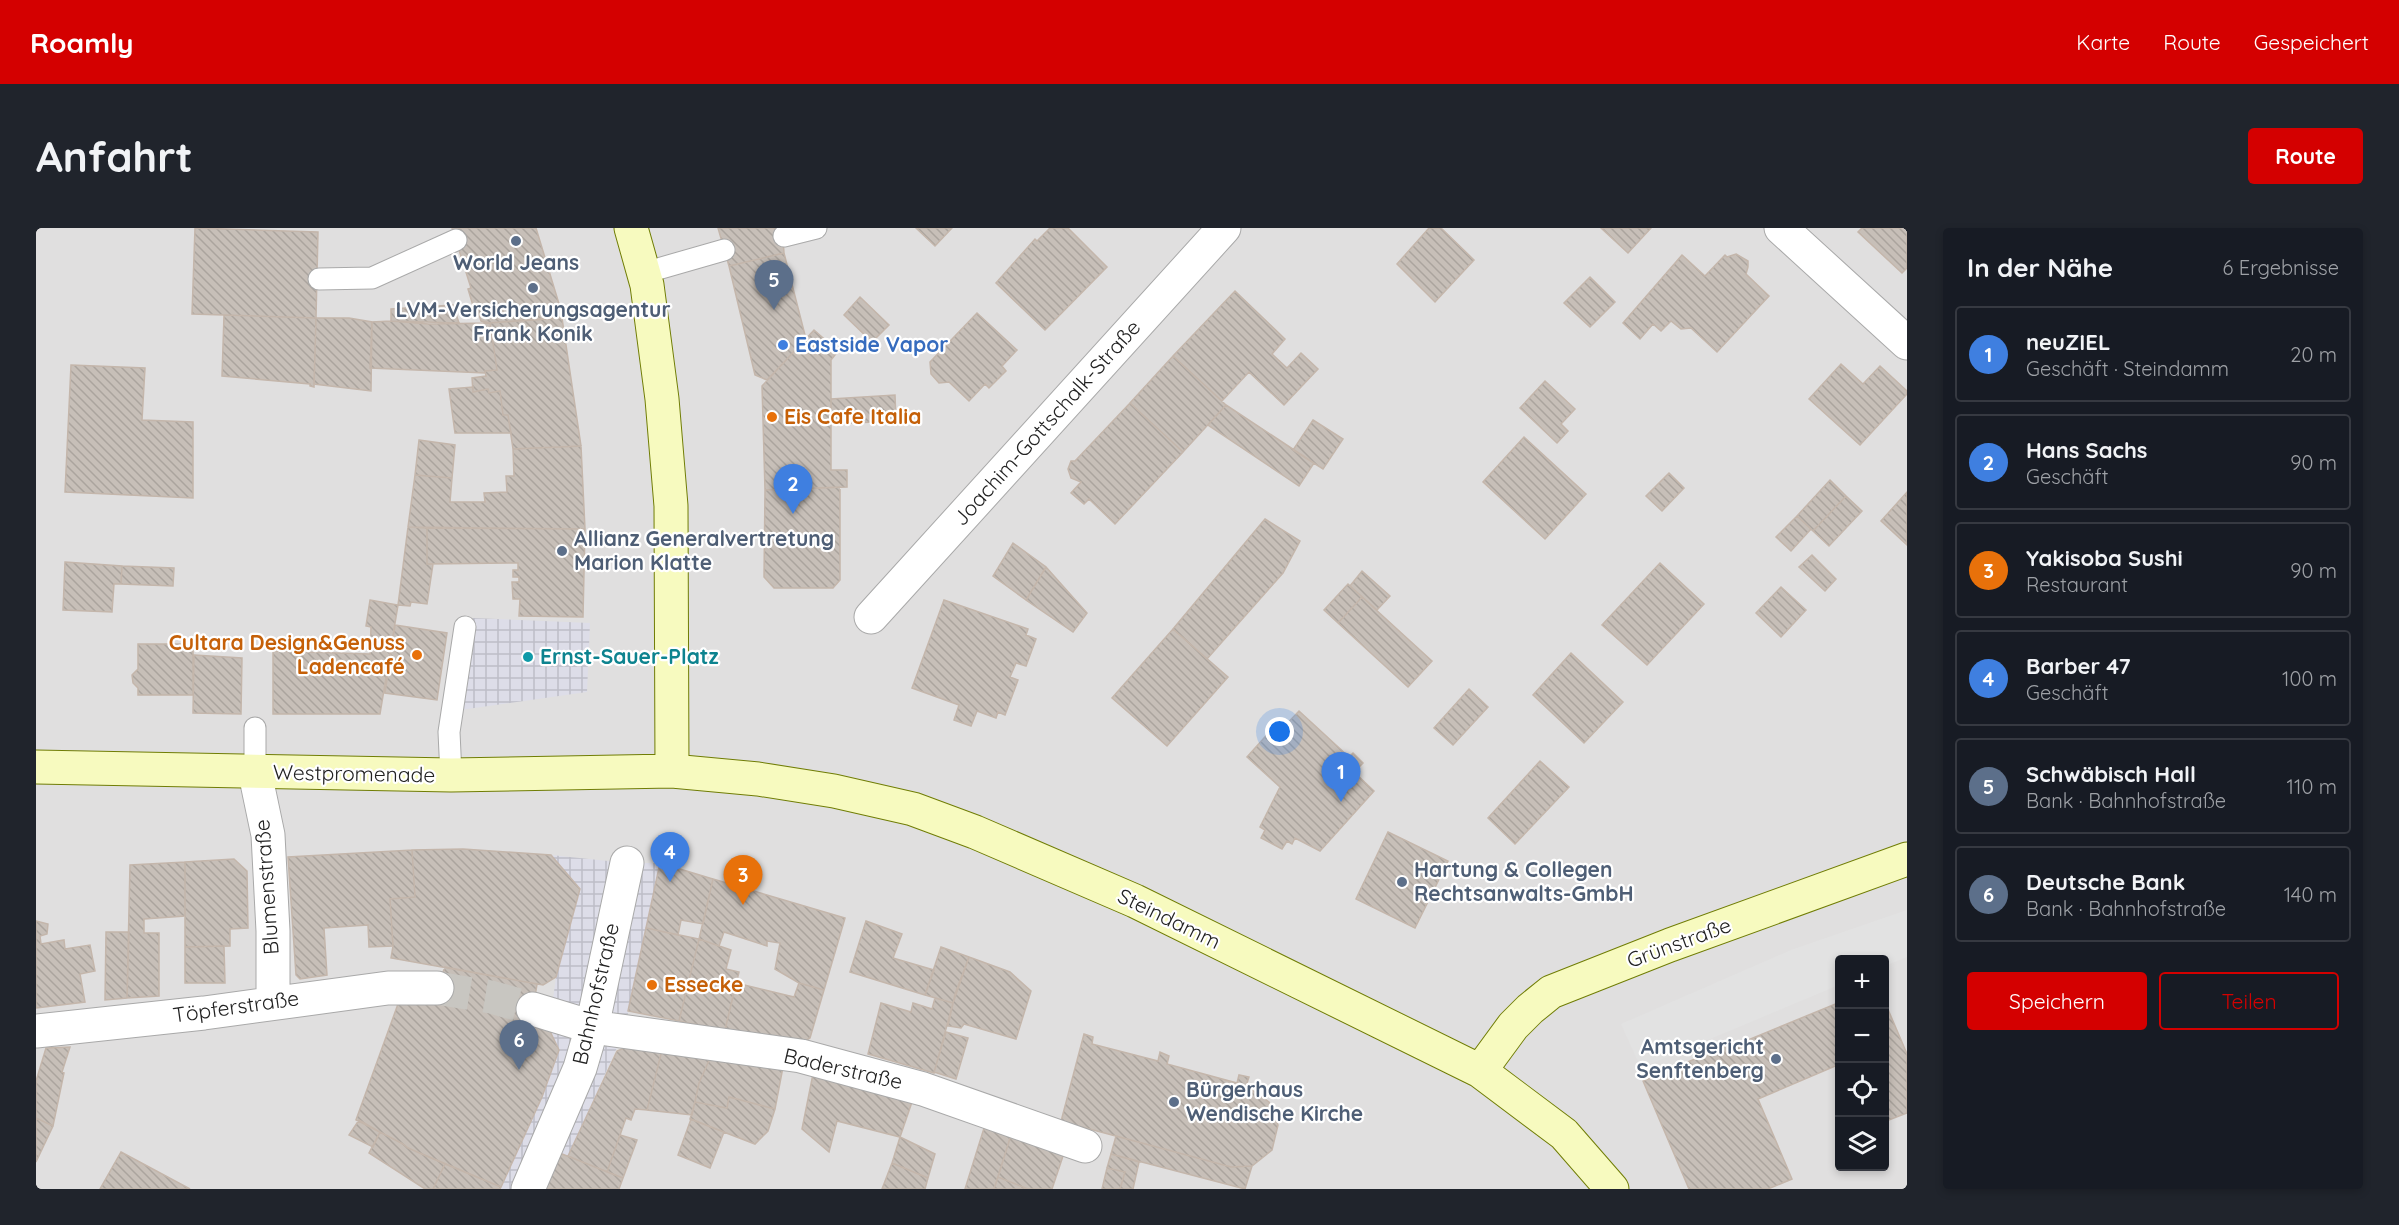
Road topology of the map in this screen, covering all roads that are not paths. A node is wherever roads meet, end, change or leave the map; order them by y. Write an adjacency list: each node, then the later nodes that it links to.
1 (631, 228): 8 (main road)
2 (816, 228): 5 (lane)
3 (1224, 228): 11 (street, Joachim-Gottschalk-Straße)
4 (1781, 228): 10 (street)
5 (784, 236)
6 (456, 240): 9 (lane)
7 (724, 250): 8 (lane)
8 (644, 273): 15 (main road)
9 (319, 279)
10 (1907, 344)
11 (871, 617)
12 (465, 627): 17 (lane)
13 (255, 728): 16 (lane)
14 (36, 767): 16 (main road, Westpromenade)
15 (672, 771): 17 (main road, Westpromenade); 25 (main road, Steindamm)
16 (255, 773): 17 (main road, Westpromenade); 21 (street, Blumenstraße)
17 (451, 775)
18 (1907, 859): 25 (main road, Grünstraße)
19 (627, 863): 23 (street, Bahnhofstraße)
20 (437, 988): 21 (street, Töpferstraße)
21 (273, 1002): 24 (street, Töpferstraße)
22 (542, 1012): 23 (street)
23 (592, 1027): 26 (street, Baderstraße); 27 (street, Bahnhofstraße)
24 (36, 1031)
25 (1480, 1071): 28 (main road, Steindamm)
26 (1085, 1146)
27 (528, 1189)
28 (1612, 1189)

